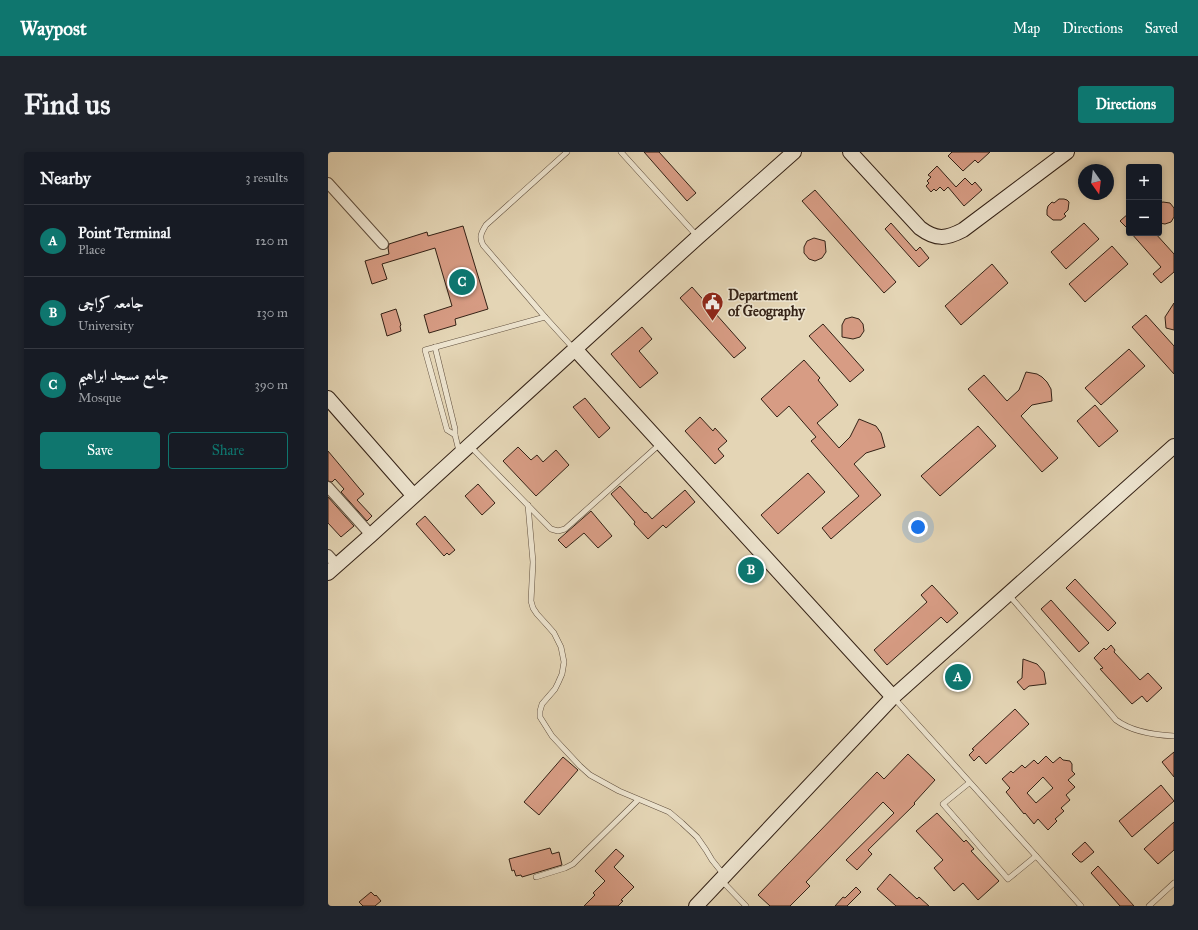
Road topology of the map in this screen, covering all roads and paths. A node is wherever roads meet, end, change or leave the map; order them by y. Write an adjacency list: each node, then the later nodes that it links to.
1 (567, 152): 9 (lane)
2 (621, 152): 7 (lane)
3 (794, 152): 7 (street)
4 (850, 152): 5 (street)
5 (1067, 152)
6 (328, 183): 8 (street)
7 (698, 237): 11 (street)
8 (383, 244)
9 (545, 317): 10 (lane); 11 (lane)
10 (435, 347): 13 (lane); 13 (lane)
11 (574, 349): 14 (street); 16 (street)
12 (328, 398): 18 (street)
13 (455, 435): 16 (lane)
14 (661, 443): 19 (lane); 23 (street)
15 (1174, 446): 22 (street)
16 (464, 449): 18 (street); 19 (lane)
17 (328, 487): 20 (street)
18 (413, 495): 20 (street)
19 (528, 505): 26 (lane)
20 (371, 535): 21 (street)
21 (331, 564)
22 (1008, 594): 23 (street); 24 (lane)
23 (893, 697): 25 (lane); 29 (street)
24 (1174, 736)
25 (969, 783): 27 (lane); 27 (lane)
26 (638, 800): 28 (lane); 29 (lane)
27 (1036, 856): 33 (lane)
28 (536, 877)
29 (723, 878): 31 (street); 32 (lane)
30 (1174, 883): 34 (lane)
31 (696, 906)
32 (746, 906)
33 (1081, 906)
34 (1149, 906)

